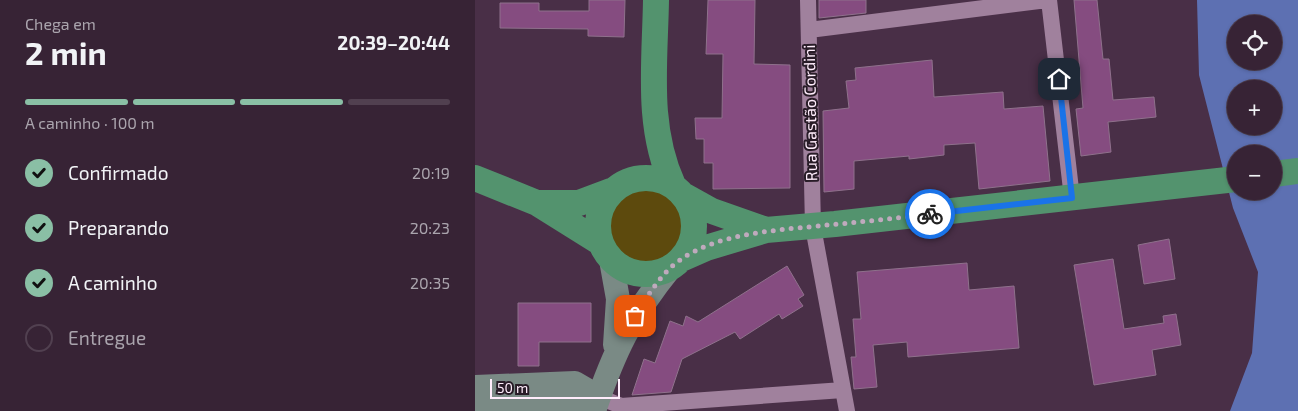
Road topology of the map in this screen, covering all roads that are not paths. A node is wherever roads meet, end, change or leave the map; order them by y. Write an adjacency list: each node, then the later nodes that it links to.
1 (656, 0): 5 (main road)
2 (809, 0): 4 (street, Rua Gastão Cordini)
3 (1048, 0): 4 (street); 12 (street)
4 (809, 30): 14 (street, Rua Gastão Cordini)
5 (654, 121): 10 (main road); 11 (main road)
6 (1298, 171): 7 (main road)
7 (1282, 173)
8 (475, 178): 13 (main road)
9 (1226, 180): 12 (main road)
10 (616, 187): 11 (main road); 13 (main road); 16 (main road)
11 (679, 191): 15 (main road); 17 (main road)
12 (1072, 198): 14 (main road)
13 (537, 203): 16 (main road)
14 (813, 227): 15 (main road); 20 (street, Rua Gastão Cordini)
15 (766, 230): 17 (main road)
16 (606, 252): 17 (main road); 18 (street)
17 (676, 263): 18 (street)
18 (614, 354): 21 (street)
19 (475, 387): 21 (street)
20 (843, 390): 21 (street); 23 (street, Rua Gastão Cordini)
21 (597, 404): 22 (street)
22 (475, 410)
23 (847, 411)

